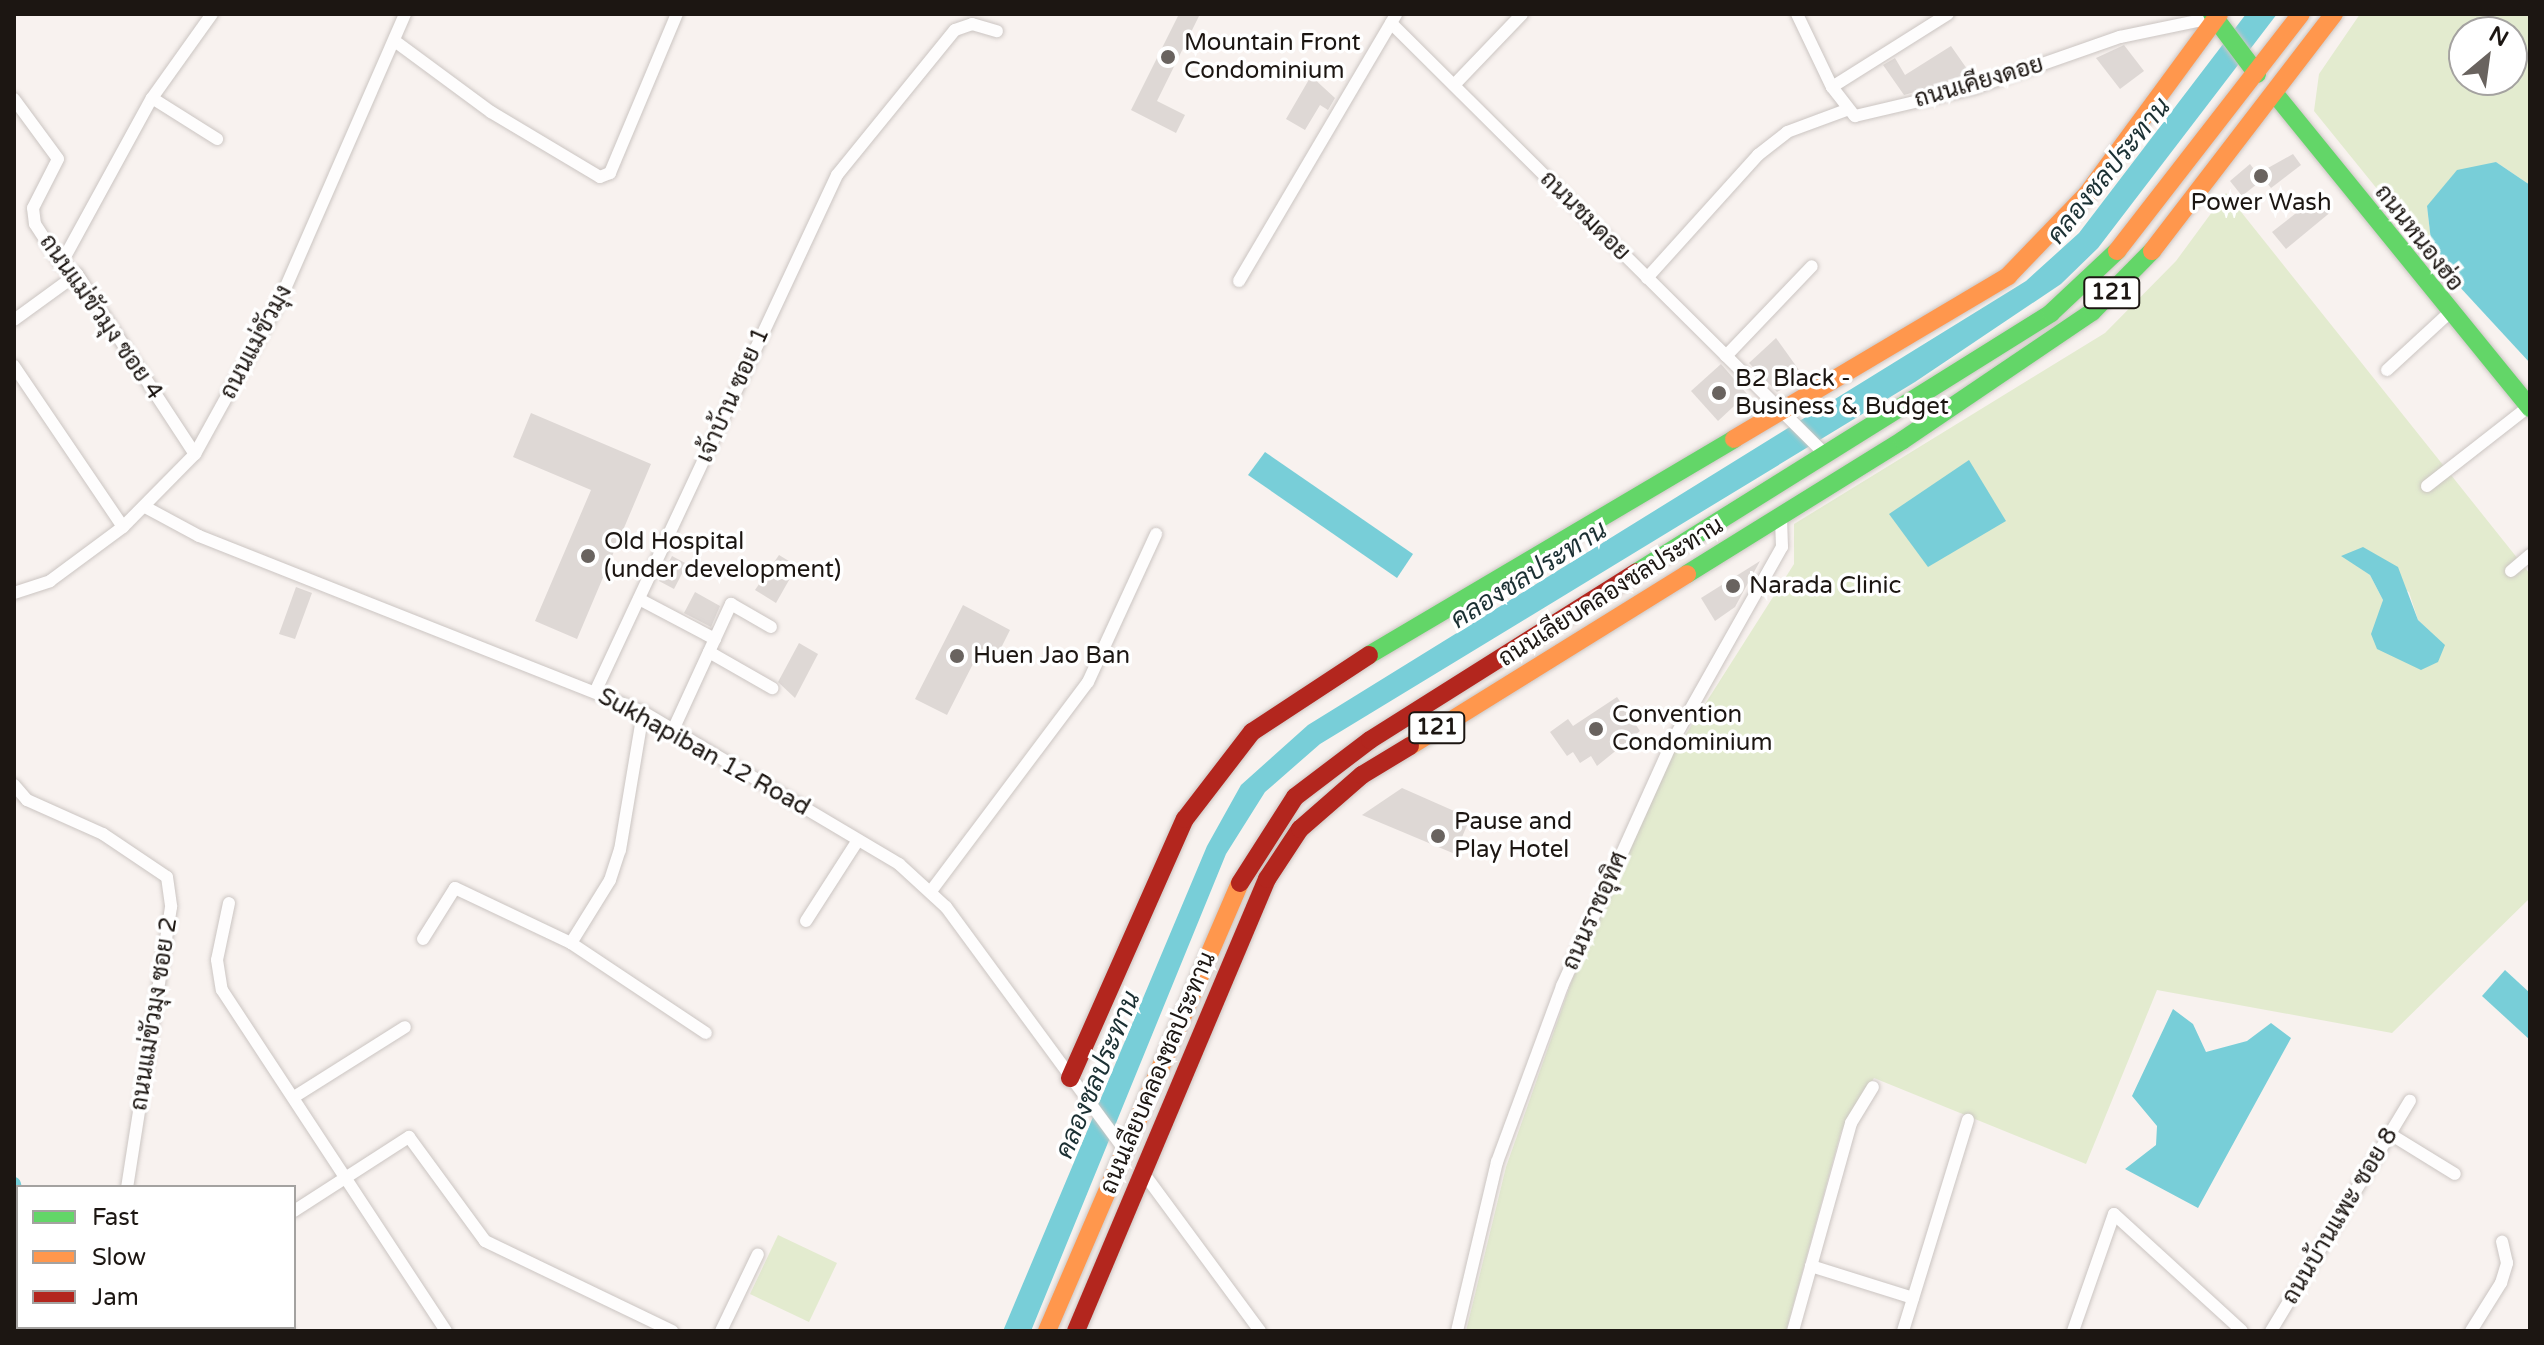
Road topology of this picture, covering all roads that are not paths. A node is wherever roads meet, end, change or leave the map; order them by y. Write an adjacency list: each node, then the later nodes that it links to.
1 (212, 14): 17 (street)
2 (405, 14): 12 (street, ถนนแม่ขัวมุง)
3 (677, 14): 12 (street)
4 (1522, 14): 14 (street)
5 (1797, 14): 15 (street)
6 (1948, 14): 15 (street)
7 (2301, 14): 13 (main road, ถนนเลียบคลองชลประทาน / 121)
8 (2334, 14): 16 (main road, ถนนเลียบคลองชลประทาน / 121)
9 (2216, 15): 13 (main road, ถนนหนองฮ่อ); 19 (street, ถนนเคียงดอย); 32 (main road)
10 (1393, 18): 14 (street, ถนนชมดอย); 25 (street)
11 (997, 31): 44 (street, เจ้าบ้าน ซอย 1)
12 (396, 42): 33 (street, ถนนแม่ขัวมุง)
13 (2257, 74): 16 (main road, ถนนหนองฮ่อ); 34 (main road, ถนนเลียบคลองชลประทาน / 121)
14 (1454, 85): 24 (street, ถนนชมดอย)
15 (1832, 87): 19 (street)
16 (2275, 94): 26 (main road, ถนนหนองฮ่อ); 38 (main road, ถนนเลียบคลองชลประทาน / 121)
17 (152, 98): 20 (street); 21 (street)
18 (14, 99): 21 (street, ถนนแม่ขัวมุง ซอย 4)
19 (1846, 110): 24 (street, ถนนเคียงดอย)
20 (217, 139)
21 (61, 264): 23 (street, ถนนแม่ขัวมุง ซอย 4)
22 (1812, 266): 28 (street)
23 (77, 274): 27 (street); 33 (street, ถนนแม่ขัวมุง ซอย 4)
24 (1647, 278): 28 (street, ถนนชมดอย)
25 (1239, 281)
26 (2448, 314): 30 (street); 31 (main road, ถนนหนองฮ่อ)
27 (14, 320)
28 (1726, 356): 32 (street, ถนนชมดอย)
29 (14, 366): 39 (street)
30 (2387, 370)
31 (2529, 407): 35 (street)
32 (1779, 409): 34 (street, ถนนชมดอย); 61 (main road)
33 (195, 454): 37 (street, ถนนแม่ขัวมุง)
34 (1826, 455): 36 (main road, ถนนเลียบคลองชลประทาน / 121)
35 (2427, 486)
36 (1766, 492): 38 (main road); 65 (main road, ถนนเลียบคลองชลประทาน / 121)
37 (147, 508): 39 (street, ถนนแม่ขัวมุง); 49 (street, Sukhapiban 12 Road)
38 (1781, 515): 67 (main road, ถนนเลียบคลองชลประทาน / 121); 87 (street, ถนนราชอุทิศ)
39 (123, 527): 43 (street, ถนนแม่ขัวมุง)
40 (1156, 534): 54 (street)
41 (2530, 555): 42 (street)
42 (2511, 571)
43 (14, 593)
44 (639, 599): 46 (street); 49 (street, เจ้าบ้าน ซอย 1)
45 (771, 627): 46 (street)
46 (715, 639): 47 (street)
47 (709, 652): 48 (street); 51 (street)
48 (772, 688)
49 (596, 690): 50 (street, Sukhapiban 12 Road)
50 (643, 712): 51 (street, Sukhapiban 12 Road); 58 (street)
51 (673, 730): 53 (street, Sukhapiban 12 Road)
52 (14, 785): 73 (street, ถนนแม่ขัวมุง ซอย 2)
53 (858, 840): 54 (street, Sukhapiban 12 Road); 56 (street)
54 (931, 891): 61 (street, Sukhapiban 12 Road)
55 (229, 903): 63 (street)
56 (806, 921)
57 (423, 939): 58 (street)
58 (571, 943): 60 (street)
59 (405, 1027): 63 (street)
60 (706, 1033)
61 (1074, 1083): 69 (street, Sukhapiban 12 Road)
62 (1873, 1087): 79 (street)
63 (294, 1097): 72 (street)
64 (2410, 1101): 68 (street, ถนนบ้านแพะ ซอย 8)
65 (1141, 1110): 67 (main road); 69 (main road, ถนนเลียบคลองชลประทาน / 121)
66 (1968, 1120): 80 (street)
67 (1163, 1122): 70 (main road, ถนนเลียบคลองชลประทาน / 121)
68 (2390, 1134): 71 (street); 92 (street, ถนนบ้านแพะ ซอย 8)
69 (1123, 1148): 77 (main road, ถนนเลียบคลองชลประทาน / 121)
70 (1142, 1171): 74 (main road, ถนนเลียบคลองชลประทาน / 121); 86 (street)
71 (2455, 1174)
72 (348, 1177): 75 (street); 81 (street); 82 (street)
73 (127, 1185)
74 (1134, 1192): 77 (main road); 85 (main road, ถนนเลียบคลองชลประทาน / 121)
75 (296, 1210)
76 (2502, 1242): 93 (street)
77 (1083, 1246): 84 (main road, ถนนเลียบคลองชลประทาน / 121)
78 (758, 1254): 83 (street)
79 (1811, 1266): 80 (street); 88 (street)
80 (1913, 1298): 89 (street)
81 (446, 1331)
82 (672, 1331)
83 (721, 1331)
84 (1047, 1331)
85 (1076, 1331)
86 (1260, 1331)
87 (1457, 1331)
88 (1793, 1331)
89 (1903, 1331)
90 (2073, 1331): 91 (street)
91 (2242, 1331)
92 (2271, 1331)
93 (2471, 1331)

